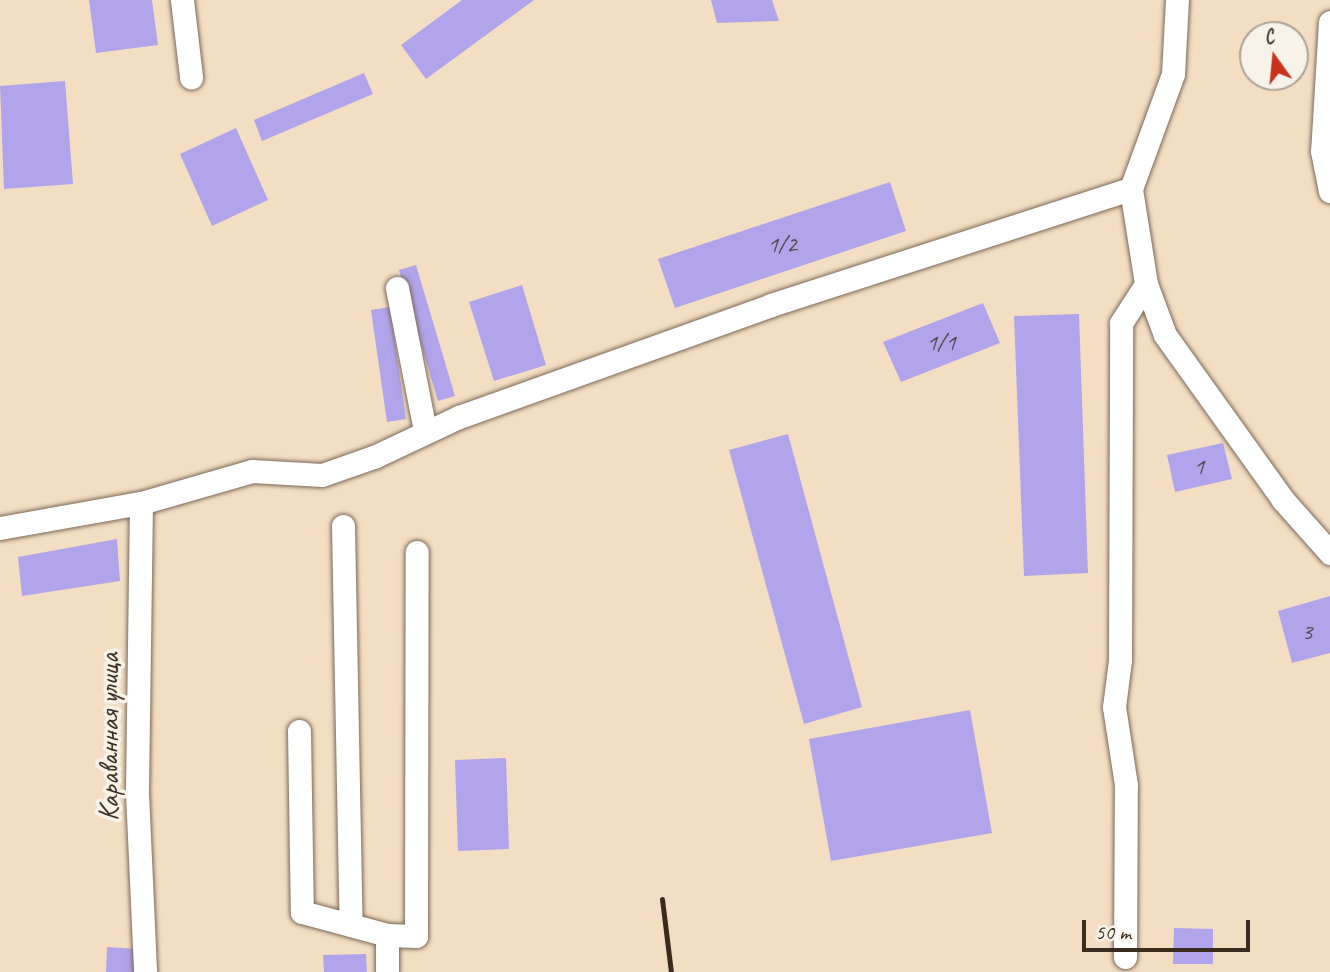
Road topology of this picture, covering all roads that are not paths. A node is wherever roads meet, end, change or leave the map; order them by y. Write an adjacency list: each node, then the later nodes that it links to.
1 (182, 0): 4 (street)
2 (1177, 0): 5 (street)
3 (1330, 22): 6 (street)
4 (191, 77)
5 (1130, 190): 7 (street); 9 (street)
6 (1330, 191)
7 (1146, 284): 14 (street); 18 (street)
8 (397, 288): 9 (street)
9 (425, 431): 10 (street)
10 (141, 503): 12 (street); 19 (street, Караванная улица)
11 (343, 526): 16 (street)
12 (0, 528)
13 (416, 552): 17 (street)
14 (1330, 554)
15 (299, 731): 16 (street)
16 (351, 925): 17 (street)
17 (387, 935): 20 (street)
18 (1125, 957)
19 (145, 972)
20 (387, 972)

